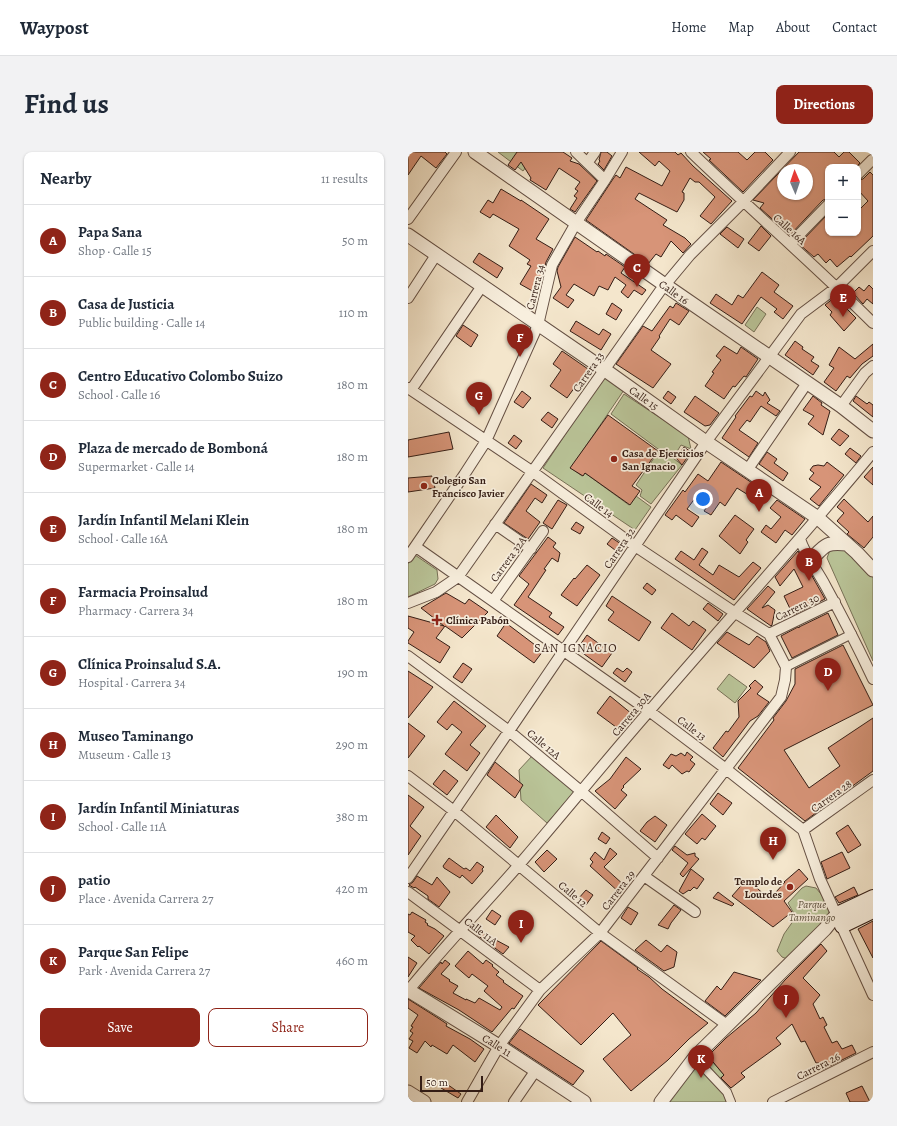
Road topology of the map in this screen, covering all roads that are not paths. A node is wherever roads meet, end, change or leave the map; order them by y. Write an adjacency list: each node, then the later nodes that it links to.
1 (456, 152): 15 (street)
2 (475, 152): 16 (street, Calle 16)
3 (576, 152): 10 (street)
4 (595, 152): 10 (street)
5 (622, 152): 12 (street, Carrera 34)
6 (691, 152): 13 (street, Calle 16A)
7 (864, 152): 9 (street)
8 (784, 154): 13 (street, Carrera 33)
9 (872, 160): 11 (street)
10 (588, 162): 12 (street)
11 (861, 171)
12 (605, 180): 16 (street, Carrera 34)
13 (743, 202): 18 (street, Calle 16A); 21 (street, Carrera 33)
14 (825, 208): 18 (street)
15 (408, 219)
16 (576, 223): 21 (street, Calle 16); 26 (street, Carrera 34)
17 (408, 235): 20 (street, Calle 15)
18 (790, 244): 23 (street, Calle 16A)
19 (873, 251): 23 (street, Carrera 32)
20 (436, 255): 22 (street, Calle 15); 24 (street)
21 (665, 285): 27 (street, Calle 16); 29 (street, Carrera 33)
22 (482, 286): 26 (street, Calle 15); 31 (street)
23 (836, 287): 25 (street, Calle 16A); 27 (street, Carrera 32)
24 (408, 298)
25 (873, 323)
26 (538, 325): 29 (street, Calle 15); 34 (street, Carrera 34)
27 (769, 357): 30 (street, Calle 16); 35 (street, Carrera 32)
28 (873, 366): 32 (street)
29 (604, 370): 35 (street, Calle 15); 38 (street, Carrera 33)
30 (807, 383): 32 (street, Calle 16); 37 (street)
31 (410, 389): 34 (street, Calle 14)
32 (841, 406): 33 (street, Calle 16)
33 (873, 431)
34 (486, 441): 38 (street, Calle 14); 45 (street, Carrera 34)
35 (706, 442): 37 (street, Calle 15); 44 (street, Carrera 32)
36 (873, 452): 39 (street, Carrera 30A)
37 (748, 470): 39 (street, Calle 15)
38 (533, 472): 40 (street, Carrera 33); 44 (street, Calle 14)
39 (818, 518): 42 (street, Carrera 30A); 43 (street, Calle 15)
40 (495, 524): 46 (street); 50 (street, Carrera 33)
41 (543, 531): 46 (street, Carrera 32A)
42 (800, 539): 48 (street); 54 (street, Carrera 30A)
43 (847, 544): 48 (street); 49 (street, Calle 15)
44 (635, 546): 54 (street, Calle 14); 57 (street, Carrera 32)
45 (416, 547): 47 (street, Carrera 34); 50 (street, Calle 13)
46 (531, 549): 51 (street, Carrera 32A)
47 (408, 556)
48 (811, 560): 53 (street)
49 (873, 570)
50 (458, 577): 51 (street, Calle 13); 52 (street, Carrera 33)
51 (493, 601): 57 (street, Calle 13)
52 (408, 602)
53 (835, 602): 55 (street, Carrera 30); 56 (street)
54 (734, 612): 55 (street, Calle 14); 61 (street, Carrera 30A)
55 (769, 634): 59 (street)
56 (852, 634): 59 (street); 60 (street)
57 (564, 650): 61 (street, Calle 13); 62 (street, Carrera 32)
58 (408, 656): 62 (street, Calle 12A)
59 (786, 667): 63 (street, Carrera 29)
60 (873, 679)
61 (649, 711): 63 (street, Calle 13); 66 (street, Carrera 30A)
62 (509, 731): 66 (street, Calle 12A); 67 (street, Carrera 32)
63 (726, 769): 68 (street, Calle 13); 69 (street, Carrera 29)
64 (408, 776): 67 (street, Calle 12)
65 (873, 780): 68 (street, Carrera 28)
66 (582, 792): 69 (street, Calle 12A); 70 (street, Carrera 30A)
67 (454, 811): 70 (street, Calle 12); 72 (street, Carrera 32)
68 (803, 830): 77 (street)
69 (658, 858): 71 (street, Carrera 29)
70 (519, 865): 78 (street, Carrera 30A); 79 (street, Calle 12)
71 (644, 876): 76 (street); 79 (street, Carrera 29)
72 (408, 878)
73 (408, 892): 78 (street, Calle 11A)
74 (873, 897): 77 (main road)
75 (873, 911): 77 (main road)
76 (695, 912)
77 (840, 920): 82 (street); 83 (street)
78 (460, 930): 80 (street, Carrera 30A); 81 (street, Calle 11A)
79 (600, 933): 81 (street, Carrera 29); 83 (street, Calle 12)
80 (408, 990): 84 (street, Calle 11)
81 (540, 990): 84 (street, Carrera 29)
82 (873, 995)
83 (727, 1025): 86 (street)
84 (499, 1046): 87 (street, Calle 11); 92 (street, Carrera 29)
85 (873, 1052): 89 (street, Carrera 26)
86 (695, 1058): 94 (street); 95 (street)
87 (536, 1070): 90 (street, Calle 11); 93 (street)
88 (408, 1092): 91 (street)
89 (786, 1099): 96 (street, Carrera 26)
90 (581, 1101)
91 (424, 1102)
92 (467, 1102)
93 (514, 1102)
94 (661, 1102)
95 (731, 1102)
96 (773, 1102)

